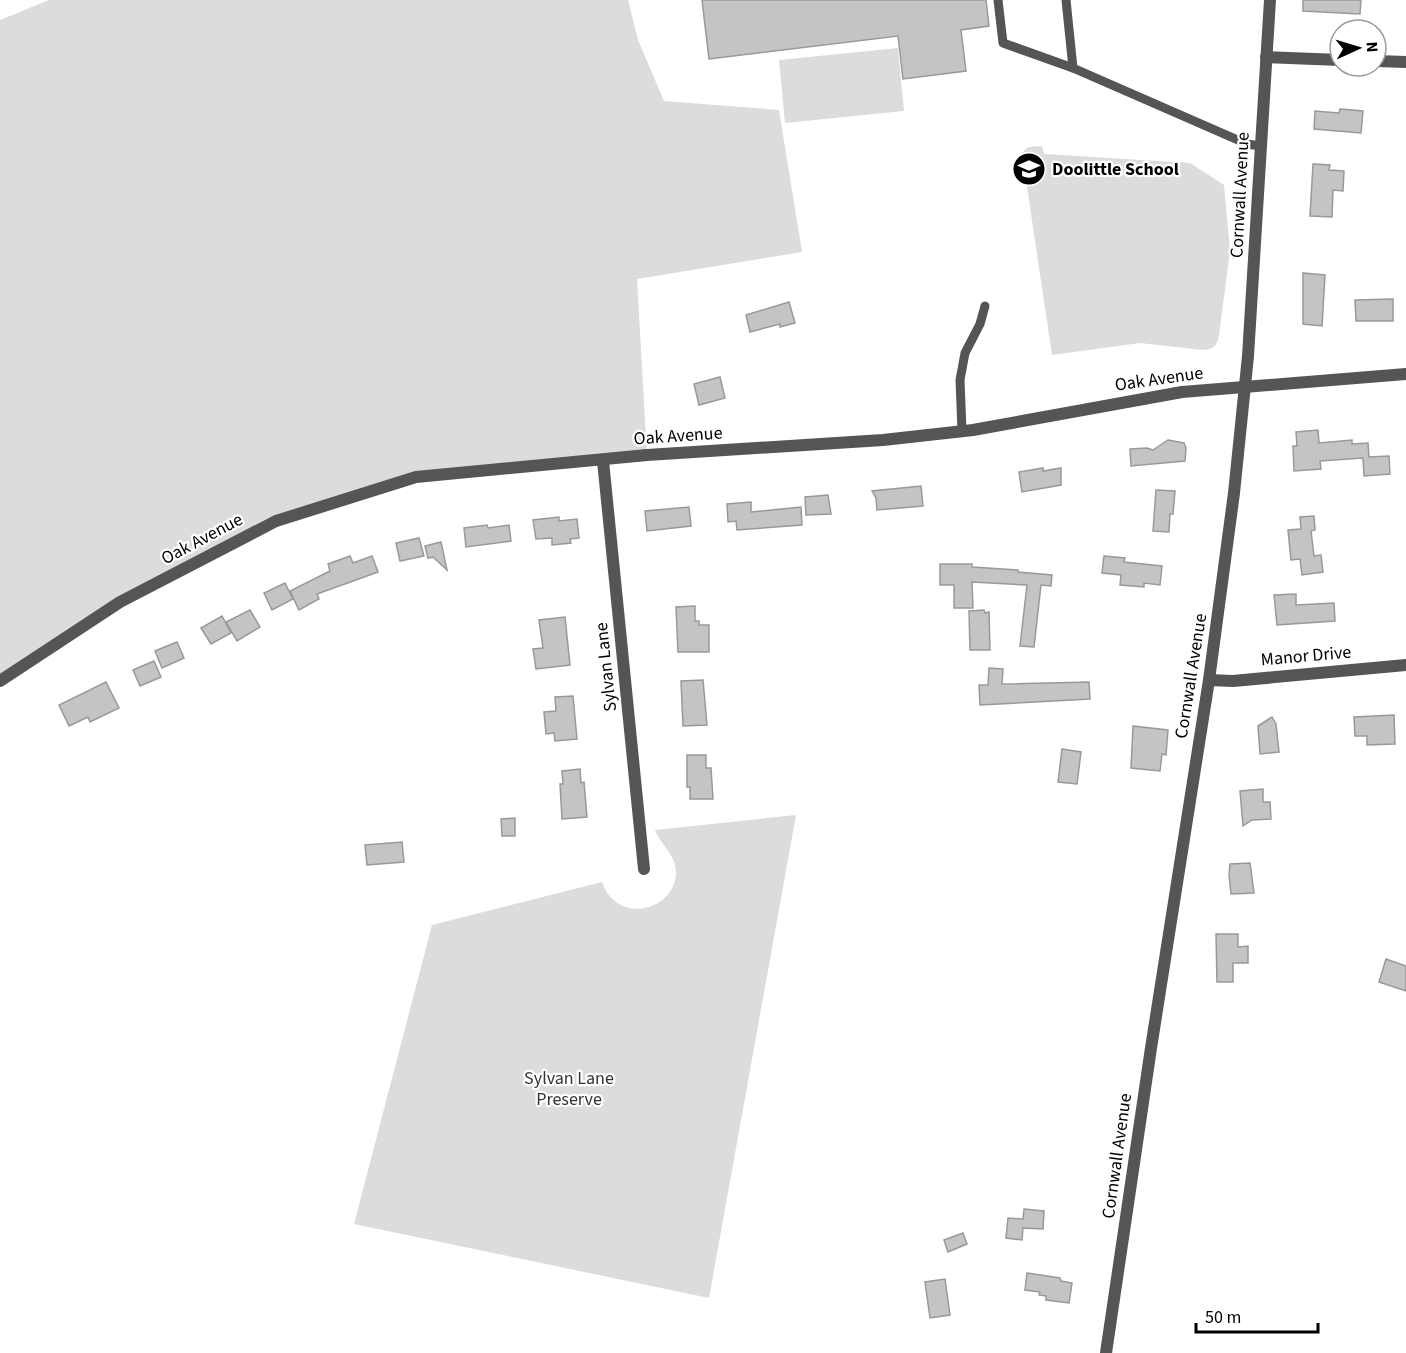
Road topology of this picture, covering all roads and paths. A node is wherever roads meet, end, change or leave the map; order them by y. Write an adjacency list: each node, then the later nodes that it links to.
1 (998, 0): 8 (lane)
2 (1066, 0): 8 (lane)
3 (1270, 0): 4 (street, Cornwall Avenue)
4 (1266, 57): 5 (street); 9 (street, Cornwall Avenue)
5 (1328, 60)
6 (1388, 62): 7 (street)
7 (1406, 62)
8 (1073, 68): 9 (lane)
9 (1261, 146): 12 (street, Cornwall Avenue)
10 (985, 306): 13 (lane)
11 (1406, 374): 12 (street, Oak Avenue)
12 (1245, 386): 13 (street, Oak Avenue); 16 (street, Cornwall Avenue)
13 (962, 431): 14 (street, Oak Avenue)
14 (603, 461): 17 (street, Oak Avenue); 18 (street, Sylvan Lane)
15 (1406, 664): 16 (street, Manor Drive)
16 (1209, 680): 19 (street, Cornwall Avenue)
17 (0, 681)
18 (644, 869)
19 (1106, 1353)

